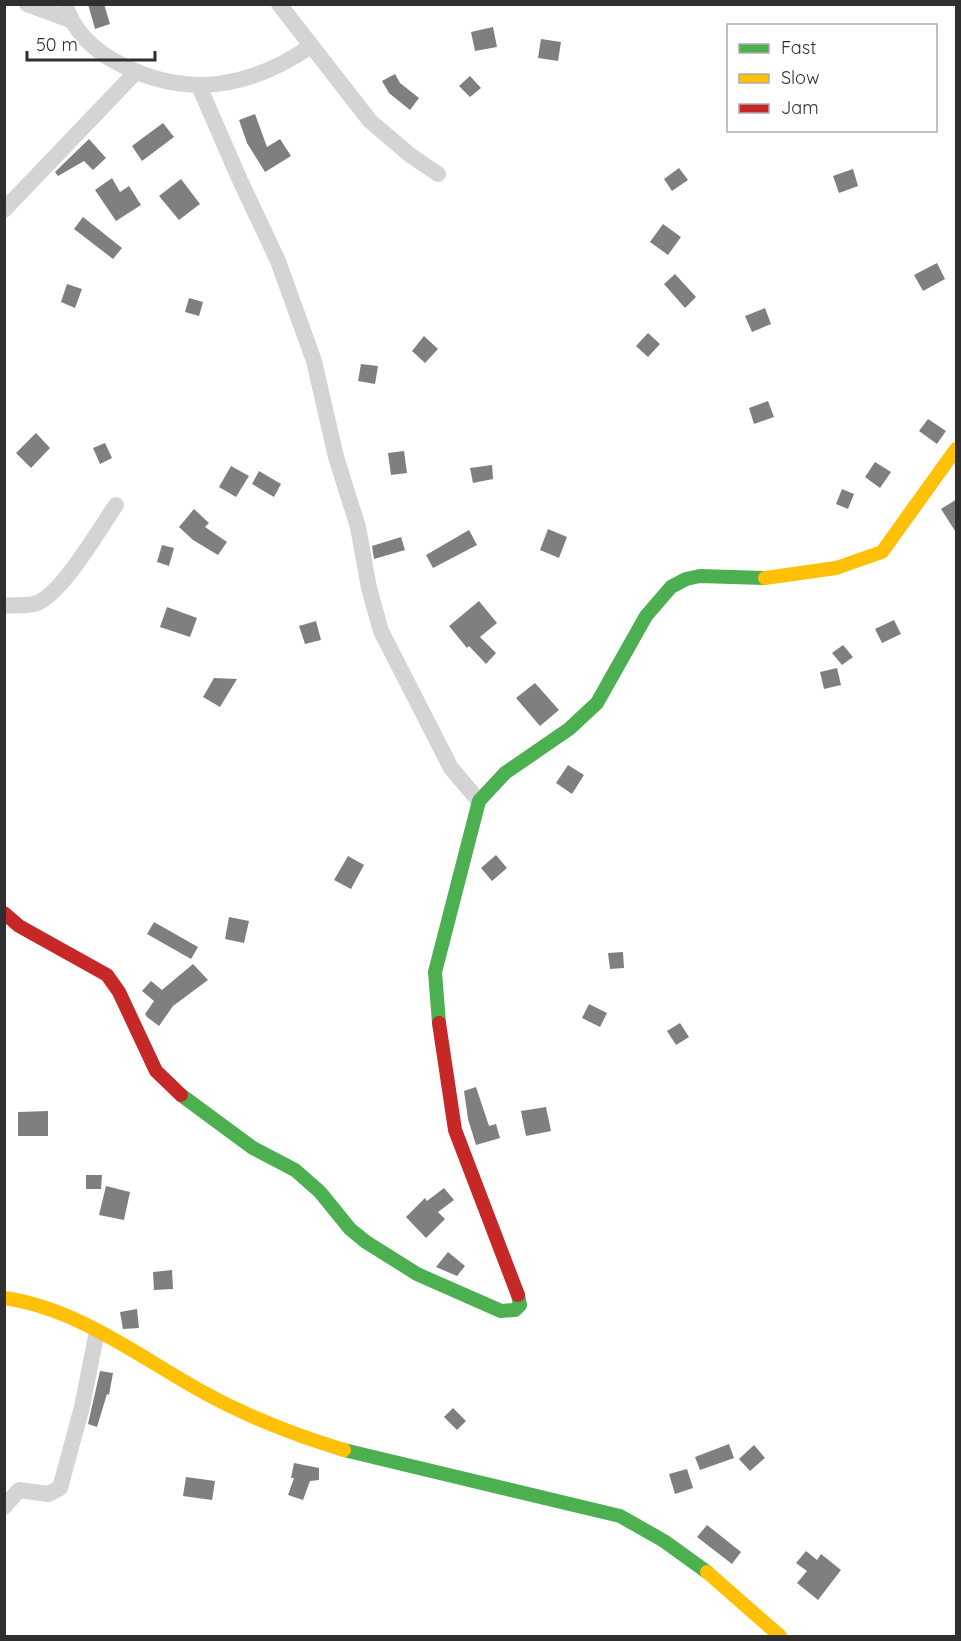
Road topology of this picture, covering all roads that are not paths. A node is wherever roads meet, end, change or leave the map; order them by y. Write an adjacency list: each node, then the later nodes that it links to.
1 (27, 4): 3 (street)
2 (279, 4): 4 (street)
3 (68, 12): 5 (street)
4 (311, 46): 6 (street); 7 (street)
5 (136, 72): 6 (street); 8 (street)
6 (200, 86): 12 (street)
7 (438, 174)
8 (4, 210)
9 (957, 449): 12 (street)
10 (116, 505): 11 (street)
11 (4, 606)
12 (479, 801): 14 (street)
13 (4, 913): 14 (street)
14 (12, 926)
15 (4, 1298): 16 (street)
16 (97, 1331): 17 (street); 18 (street)
17 (4, 1507)
18 (780, 1636)

